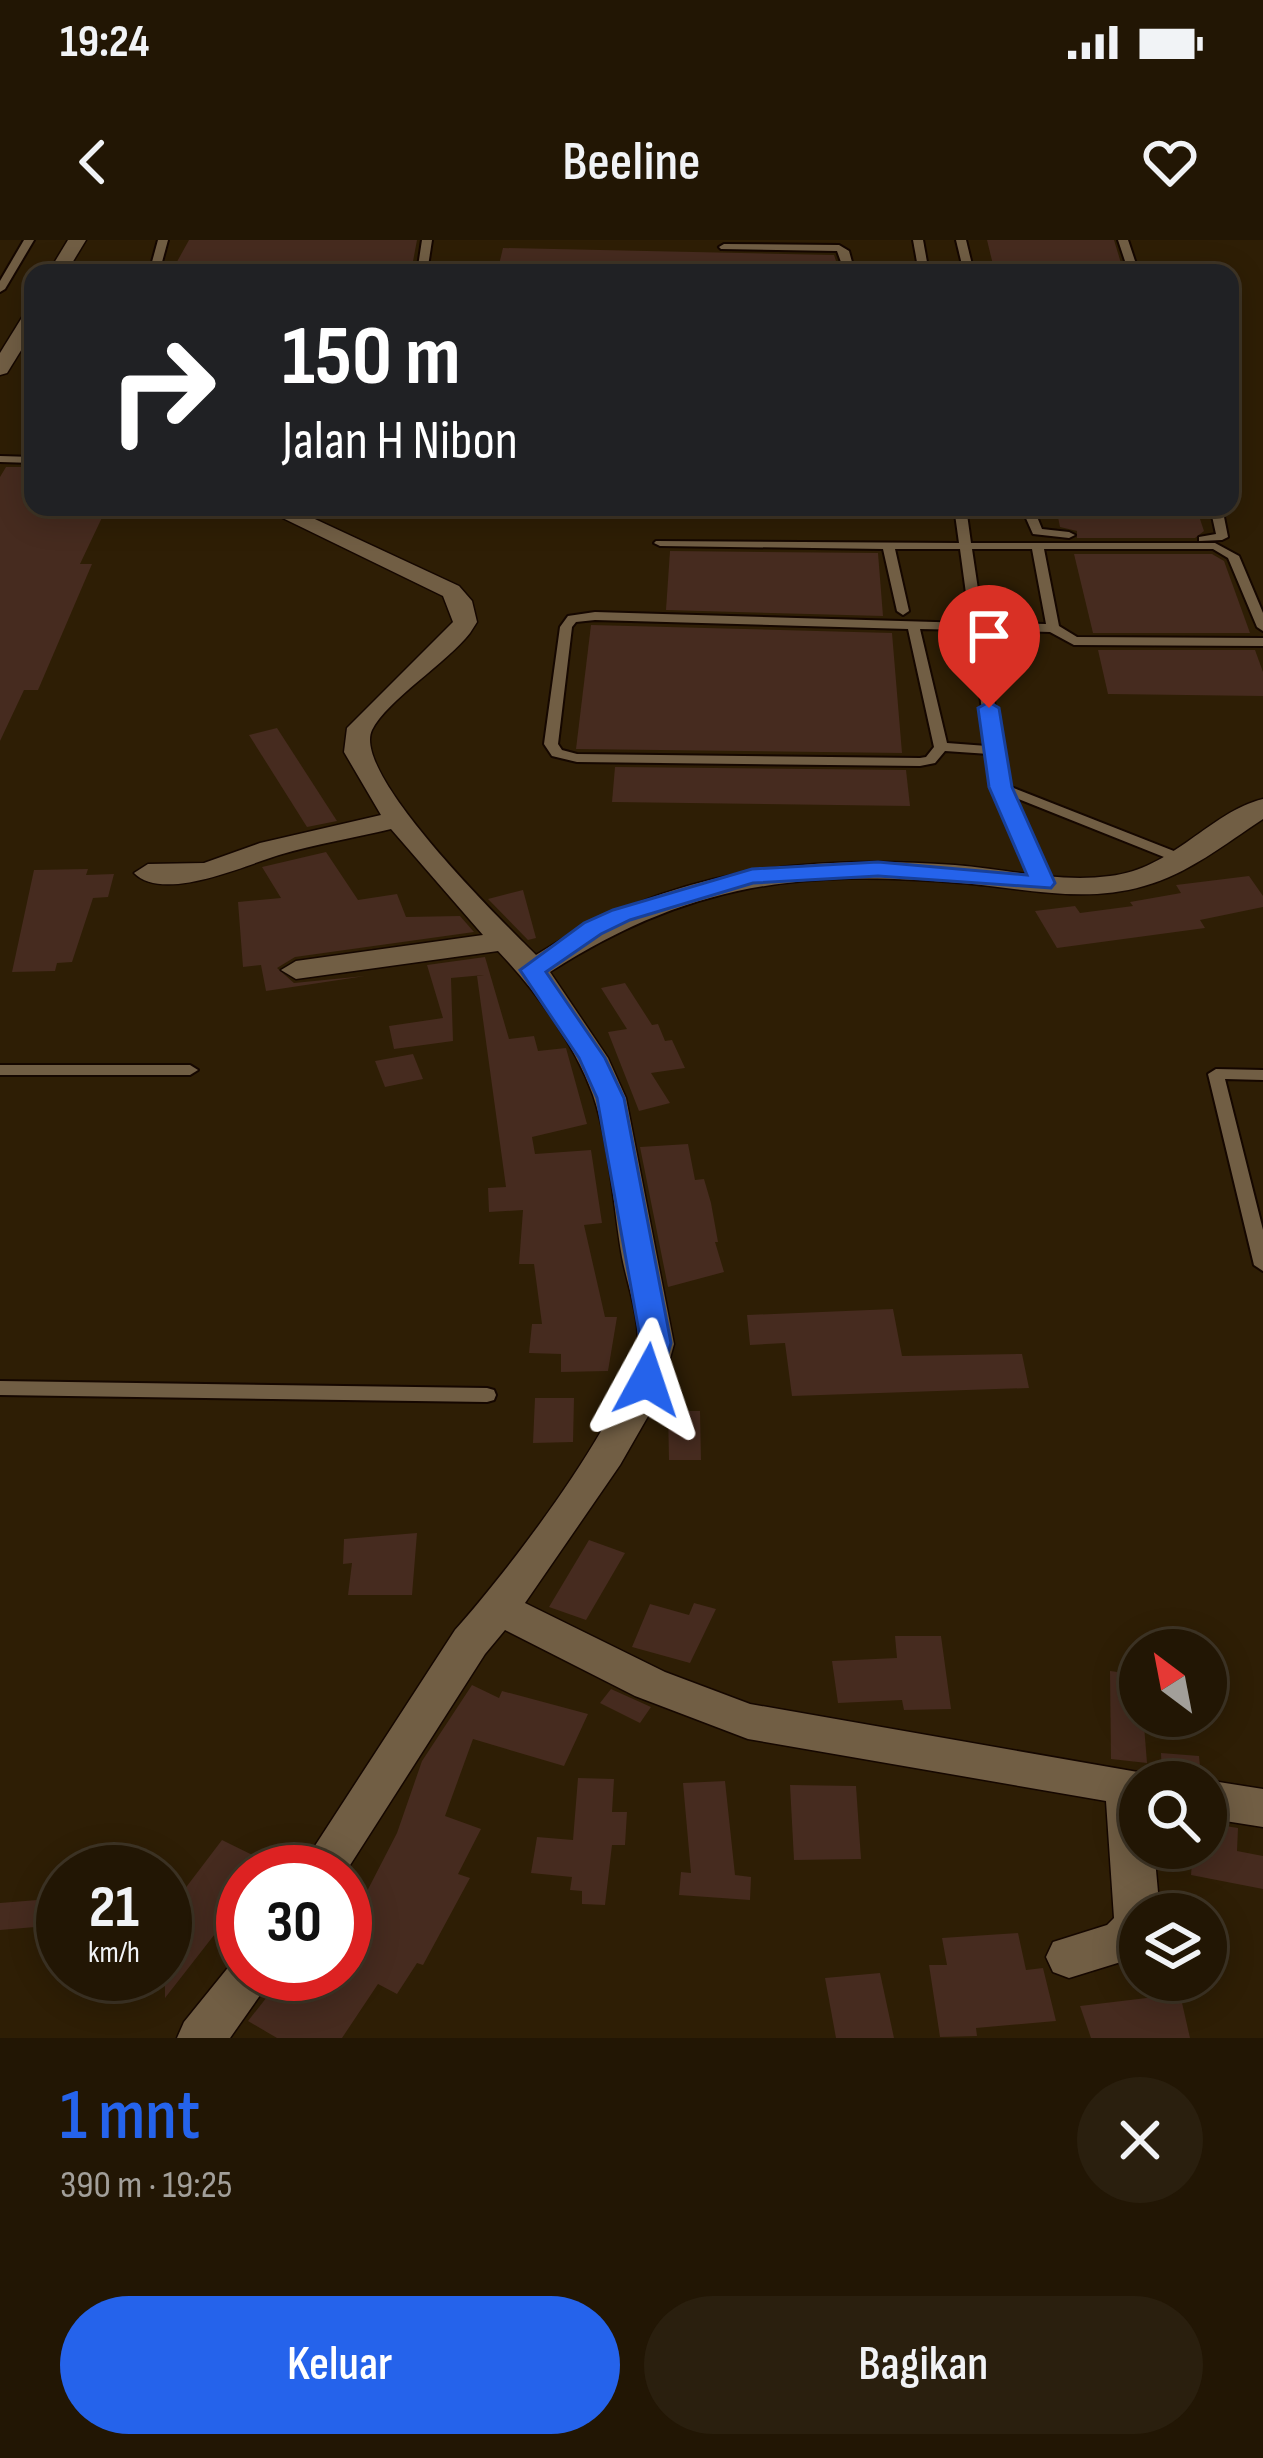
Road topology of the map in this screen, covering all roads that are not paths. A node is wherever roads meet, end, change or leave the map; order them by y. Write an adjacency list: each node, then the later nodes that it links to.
1 (29, 240): 4 (lane)
2 (724, 247): 3 (lane)
3 (848, 264)
4 (0, 289)
5 (24, 329): 6 (street)
6 (0, 368)
7 (290, 516): 25 (street)
8 (961, 516): 14 (lane)
9 (1031, 516): 10 (lane)
10 (1218, 516)
11 (660, 543): 13 (lane)
12 (1036, 545): 14 (lane); 18 (lane); 19 (lane)
13 (888, 546): 14 (lane); 15 (lane)
14 (965, 548): 17 (lane)
15 (903, 611)
16 (913, 625): 17 (lane); 21 (lane); 21 (lane)
17 (980, 626): 19 (lane); 22 (lane)
18 (1263, 627)
19 (1053, 628): 20 (lane)
20 (1263, 642)
21 (941, 747): 22 (lane)
22 (994, 749): 23 (lane)
23 (1000, 787): 26 (lane); 28 (lane)
24 (1263, 807): 26 (street)
25 (398, 818): 27 (street); 29 (street)
26 (1178, 858): 28 (street)
27 (148, 873)
28 (1043, 883): 31 (street)
29 (505, 941): 30 (street); 31 (street)
30 (296, 970)
31 (532, 970): 38 (street)
32 (0, 1070): 33 (lane)
33 (190, 1070)
34 (1263, 1075): 35 (lane)
35 (1263, 1264)
36 (0, 1388): 37 (lane)
37 (487, 1395)
38 (498, 1610): 39 (street); 42 (street)
39 (1119, 1784)
40 (1227, 1802): 41 (street)
41 (1263, 1808)
42 (338, 1845)
43 (1136, 1869): 44 (street)
44 (1069, 1958)
45 (230, 2001): 46 (street)
46 (201, 2038)

